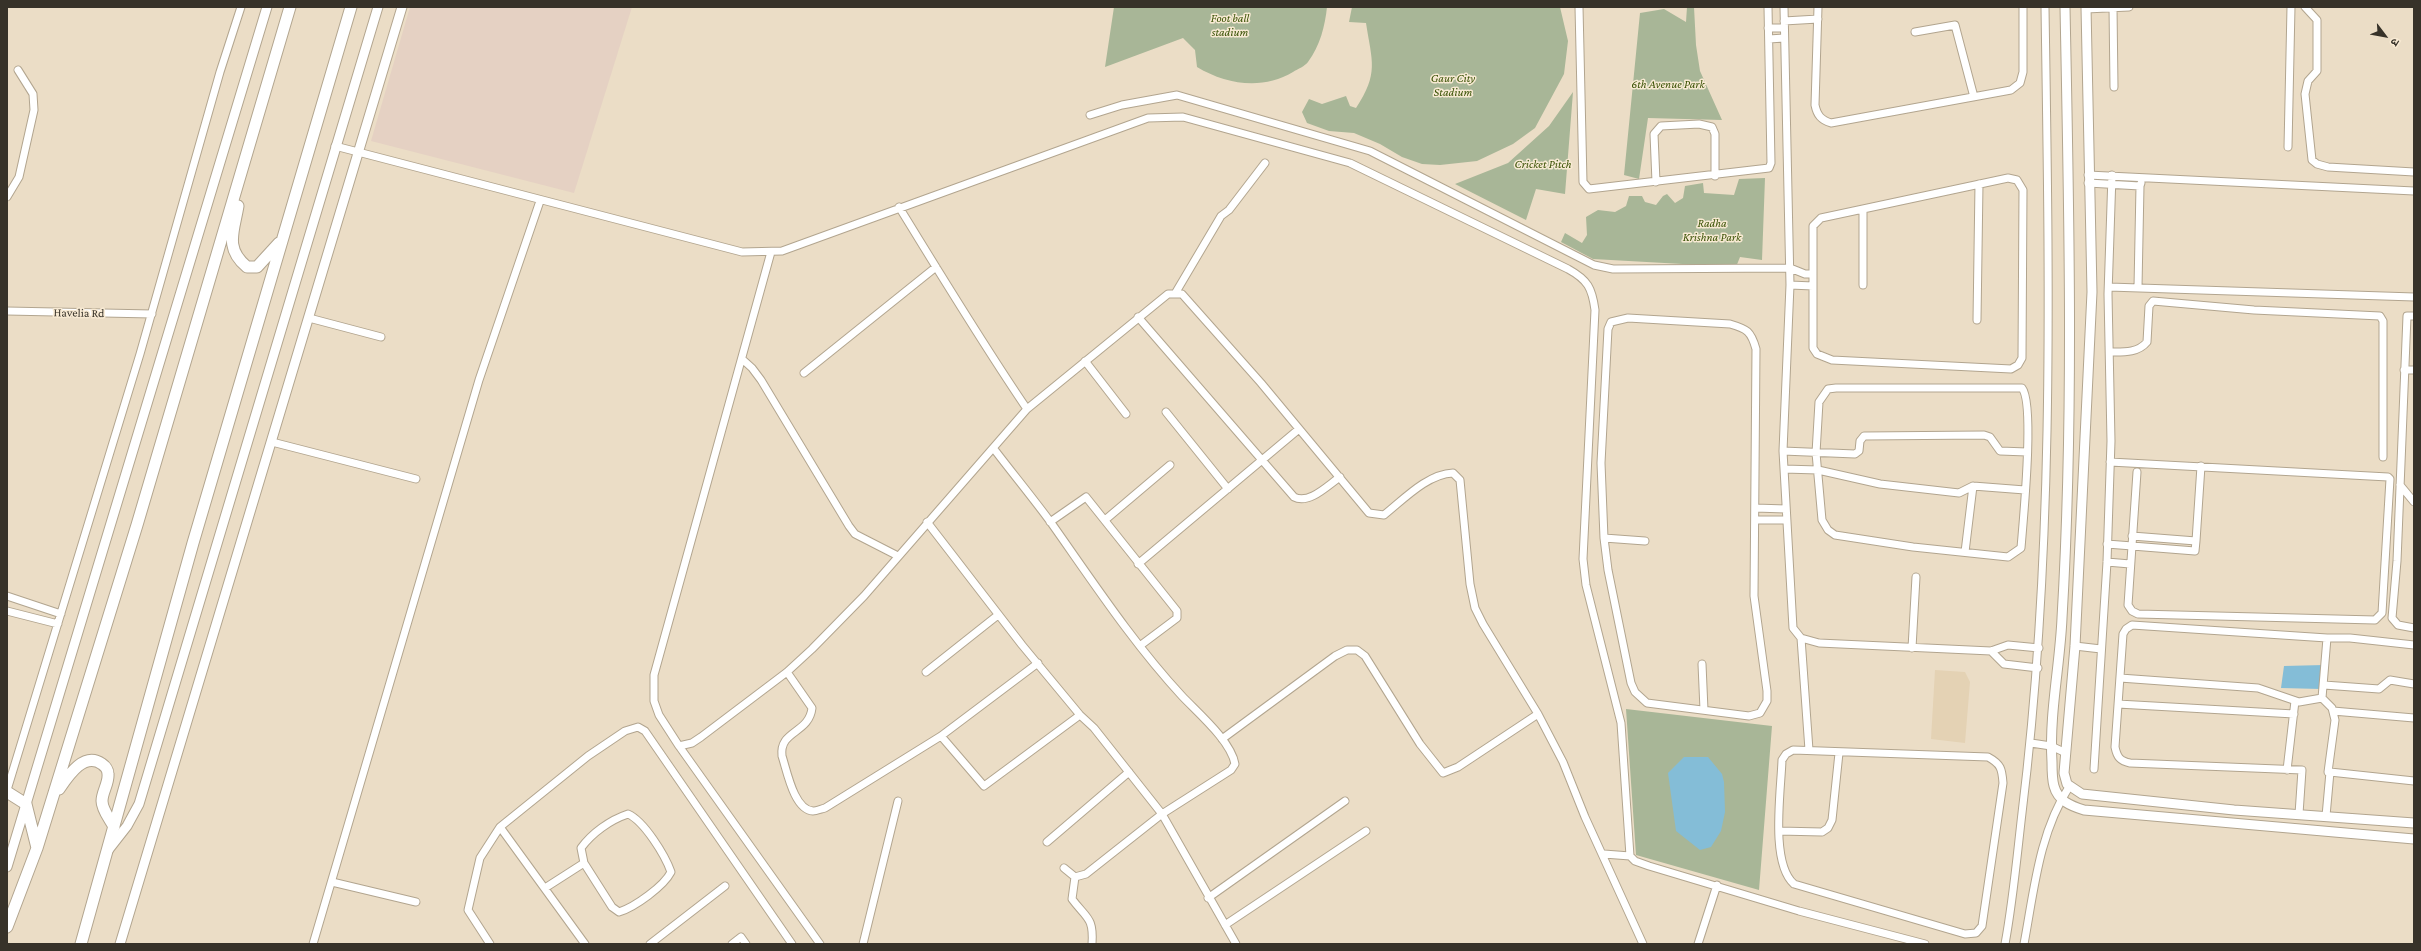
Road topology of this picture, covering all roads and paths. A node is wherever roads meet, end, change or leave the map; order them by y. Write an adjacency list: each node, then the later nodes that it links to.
1 (241, 7): 61 (street)
2 (266, 7): 167 (street)
3 (290, 7): 33 (main road)
4 (351, 7): 48 (main road)
5 (378, 7): 29 (street)
6 (402, 7): 31 (street)
7 (1579, 7): 39 (street)
8 (1768, 7): 21 (street)
9 (1784, 7): 20 (street)
10 (1818, 7): 19 (street)
11 (2023, 7): 27 (street)
12 (2045, 7): 128 (street)
13 (2065, 7): 152 (street)
14 (2113, 7): 15 (street); 18 (street); 26 (street)
15 (2129, 7)
16 (2291, 7): 30 (street)
17 (2305, 7): 34 (street)
18 (2086, 8): 38 (street)
19 (1818, 19): 20 (street); 27 (street)
20 (1784, 24): 21 (street); 23 (street)
21 (1768, 28): 24 (street)
22 (1915, 32): 27 (street)
23 (1784, 38): 24 (street); 51 (street)
24 (1769, 40): 35 (street)
25 (18, 70): 44 (street)
26 (2114, 87)
27 (1974, 97)
28 (1090, 115): 51 (street)
29 (335, 146): 31 (street); 179 (street)
30 (2288, 147)
31 (359, 152): 45 (street); 64 (street)
32 (1266, 163): 58 (street)
33 (244, 165): 48 (main road); 163 (main road)
34 (2414, 172)
35 (1715, 176): 39 (street); 39 (street)
36 (2112, 176): 37 (street); 38 (street); 41 (street)
37 (2141, 177): 42 (street); 43 (street)
38 (2088, 179): 41 (street); 126 (street)
39 (1656, 182)
40 (1978, 184): 47 (street); 55 (street); 65 (street)
41 (2112, 184): 42 (street); 57 (street)
42 (2140, 186): 56 (street)
43 (2414, 191)
44 (7, 197)
45 (540, 201): 49 (street); 186 (street)
46 (899, 207): 49 (street); 50 (street); 181 (street)
47 (1863, 209): 52 (street); 54 (street)
48 (283, 237): 172 (main road)
49 (771, 252): 68 (street)
50 (936, 267): 72 (street); 73 (street)
51 (1790, 268): 52 (street); 53 (street)
52 (1813, 274): 55 (street)
53 (1790, 285): 55 (street); 79 (street)
54 (1863, 285)
55 (1813, 286)
56 (2138, 286): 57 (street); 59 (street)
57 (2109, 287): 67 (street)
58 (1176, 292): 63 (street); 76 (street)
59 (2414, 297)
60 (7, 311): 61 (street, Havelia Rd)
61 (152, 314): 118 (street)
62 (2414, 316): 70 (street)
63 (1138, 317): 69 (street); 83 (street)
64 (309, 318): 66 (street); 77 (street)
65 (1977, 320)
66 (381, 337)
67 (2111, 352): 82 (street); 84 (street)
68 (742, 359): 111 (street); 151 (street)
69 (1085, 361): 73 (street); 75 (street)
70 (2404, 370): 71 (street); 92 (street)
71 (2414, 370)
72 (804, 373)
73 (1027, 409): 78 (street)
74 (1166, 412): 94 (street)
75 (1126, 414)
76 (1299, 429): 83 (street); 90 (street)
77 (272, 442): 91 (street); 195 (street)
78 (994, 449): 102 (street); 103 (street)
79 (1783, 452): 81 (street); 87 (street)
80 (2027, 452): 81 (street); 81 (street); 95 (street)
81 (1816, 453): 88 (street)
82 (2383, 457)
83 (1262, 460): 90 (street); 94 (street)
84 (2110, 462): 86 (street); 108 (street)
85 (1170, 465): 99 (street)
86 (2200, 466): 107 (street); 114 (street)
87 (1784, 469): 88 (street); 98 (street)
88 (1818, 470): 93 (street); 110 (street)
89 (2136, 472): 104 (street)
90 (1340, 477): 145 (street)
91 (416, 479)
92 (2400, 485): 96 (street); 121 (street)
93 (1973, 486): 95 (street); 110 (street)
94 (1228, 489): 113 (street)
95 (2025, 490): 110 (street)
96 (2414, 502)
97 (1755, 508): 98 (street); 100 (street); 105 (street)
98 (1786, 509): 101 (street)
99 (1105, 520): 103 (street); 113 (street)
100 (1755, 520): 101 (street); 142 (street)
101 (1786, 520): 122 (street)
102 (926, 522): 111 (street); 119 (street)
103 (1050, 522): 124 (street)
104 (2132, 536): 107 (street); 109 (street)
105 (1604, 538): 106 (street); 142 (street)
106 (1645, 541)
107 (2196, 541): 109 (street)
108 (2107, 544): 109 (street); 112 (street)
109 (2131, 546): 114 (street)
110 (1965, 552)
111 (898, 556): 134 (street)
112 (2107, 562): 114 (street); 129 (street)
113 (1138, 564): 124 (street)
114 (2130, 564)
115 (1916, 578): 127 (street)
116 (7, 596): 118 (street)
117 (7, 611): 120 (street)
118 (61, 614): 120 (street)
119 (998, 614): 131 (street); 135 (street)
120 (58, 624): 162 (street)
121 (2414, 628)
122 (1801, 638): 127 (street); 153 (street)
123 (2327, 638): 125 (street); 136 (street); 138 (street)
124 (1141, 645): 149 (street)
125 (2414, 645)
126 (2075, 646): 129 (street); 155 (street)
127 (1912, 648): 130 (street)
128 (2039, 648): 130 (street); 133 (street)
129 (2101, 649): 156 (street)
130 (1991, 651): 133 (street)
131 (1038, 663): 144 (street); 148 (street)
132 (1702, 664): 142 (street)
133 (2038, 668): 150 (street)
134 (787, 672): 148 (street); 151 (street)
135 (926, 672)
136 (2120, 678): 140 (street); 141 (street)
137 (2414, 684): 138 (street)
138 (2324, 685): 139 (street)
139 (2322, 698): 140 (street); 143 (street)
140 (2295, 701): 146 (street)
141 (2118, 704): 146 (street); 157 (street)
142 (1704, 710)
143 (2333, 711): 147 (street); 159 (street)
144 (1080, 714): 148 (street); 158 (street)
145 (1538, 714): 149 (street); 180 (street)
146 (2294, 714): 157 (street)
147 (2414, 718)
148 (941, 736)
149 (1222, 739): 168 (street)
150 (2031, 743): 152 (street); 210 (street)
151 (679, 746): 203 (street)
152 (2051, 746): 155 (street); 164 (street)
153 (1809, 750): 154 (street); 175 (street)
154 (1839, 753): 175 (street); 175 (street)
155 (2066, 753): 161 (street)
156 (2094, 769)
157 (2287, 770): 169 (street)
158 (1128, 772): 168 (street); 177 (street)
159 (2330, 772): 160 (street); 170 (street)
160 (2414, 781)
161 (2069, 787): 164 (street); 169 (street)
162 (7, 791): 167 (main road)
163 (54, 796): 172 (main road); 178 (main road)
164 (2061, 800): 176 (street); 211 (street)
165 (898, 801): 204 (street)
166 (1345, 801): 190 (street)
167 (26, 804): 178 (main road); 183 (street)
168 (1162, 814): 185 (street); 190 (street)
169 (2299, 814): 170 (street)
170 (2326, 816): 171 (street)
171 (2414, 823)
172 (114, 827): 179 (main road)
173 (500, 828): 189 (street); 197 (street); 202 (street)
174 (1366, 831): 192 (street)
175 (1779, 831)
176 (2414, 839)
177 (1047, 842)
178 (37, 848): 193 (main road)
179 (107, 851): 194 (main road)
180 (1604, 854): 181 (street); 207 (street)
181 (1630, 856): 187 (street)
182 (584, 863): 182 (street); 189 (street)
183 (7, 867)
184 (1064, 868): 185 (street)
185 (1075, 877): 205 (street)
186 (332, 882): 191 (street); 196 (street)
187 (1717, 885): 208 (street); 209 (street)
188 (725, 886): 199 (street)
189 (545, 888): 198 (street)
190 (1208, 898): 192 (street)
191 (416, 902)
192 (1225, 925): 206 (street)
193 (7, 927)
194 (81, 944)
195 (120, 944)
196 (313, 944)
197 (490, 944)
198 (585, 944)
199 (650, 944)
200 (732, 944): 201 (street)
201 (746, 944)
202 (792, 944)
203 (820, 944)
204 (863, 944)
205 (1092, 944)
206 (1236, 944)
207 (1643, 944)
208 (1698, 944)
209 (1925, 944)
210 (2005, 944)
211 (2024, 944)

